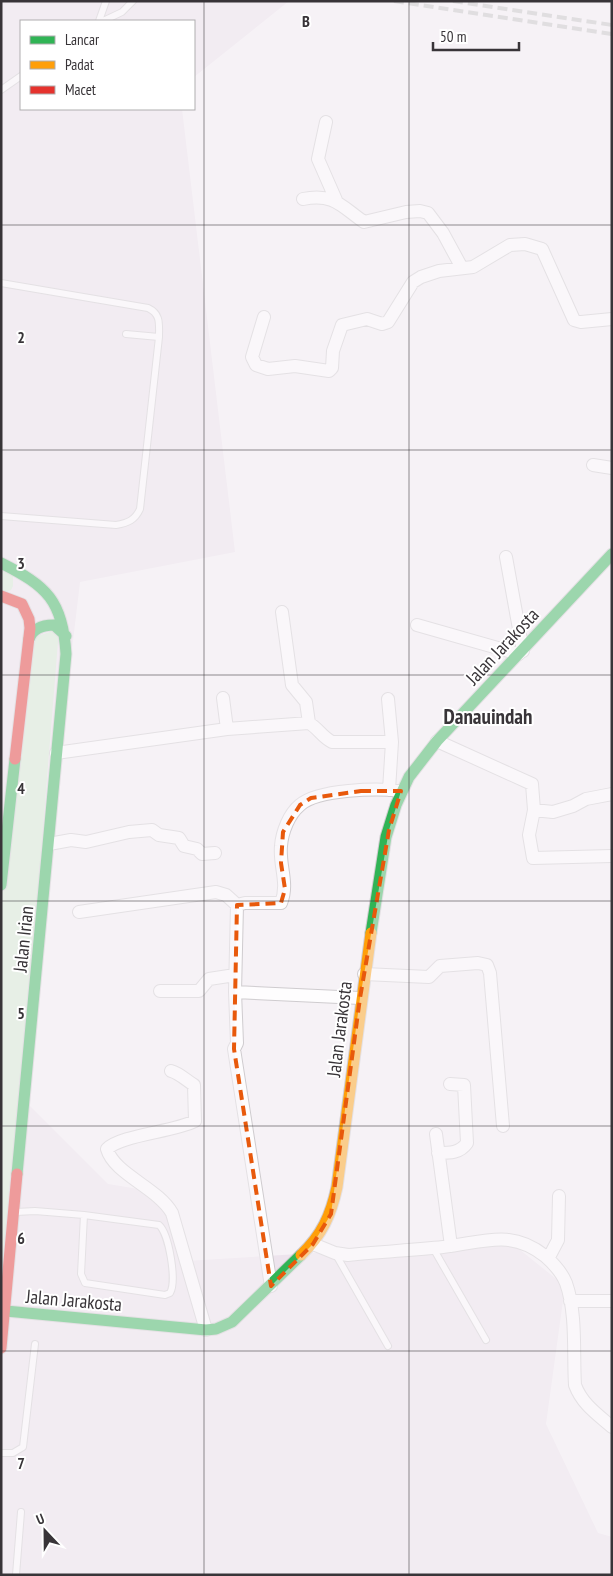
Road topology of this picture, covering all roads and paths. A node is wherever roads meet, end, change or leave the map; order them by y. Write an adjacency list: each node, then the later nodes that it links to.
1 (106, 1): 3 (lane)
2 (133, 1): 4 (lane)
3 (101, 20)
4 (103, 20)
5 (20, 77): 6 (lane)
6 (1, 90)
7 (326, 122): 9 (street)
8 (303, 199): 9 (street)
9 (336, 200): 10 (street)
10 (462, 268): 12 (street); 13 (street)
11 (1, 284): 15 (lane)
12 (264, 317)
13 (612, 319)
14 (126, 334): 15 (lane)
15 (160, 337): 18 (lane)
16 (593, 465): 17 (street)
17 (612, 468)
18 (1, 516)
19 (612, 554): 27 (street, Jalan Jarakosta)
20 (506, 557): 27 (street)
21 (1, 563): 22 (street); 25 (street, Jalan Irian)
22 (1, 595): 26 (street, Jalan Irian)
23 (282, 612): 30 (street)
24 (417, 625): 27 (street)
25 (66, 636): 26 (street); 34 (street, Jalan Irian)
26 (29, 639): 41 (street, Jalan Irian)
27 (521, 652): 32 (street, Jalan Jarakosta)
28 (223, 698): 31 (street)
29 (388, 699): 33 (street)
30 (308, 723): 31 (street); 33 (street)
31 (226, 729): 34 (street)
32 (437, 741): 35 (street, Jalan Jarakosta); 37 (street)
33 (392, 742): 35 (street)
34 (56, 753): 38 (street, Jalan Irian)
35 (395, 791): 42 (street); 44 (street, Jalan Jarakosta)
36 (612, 794): 37 (street)
37 (534, 810): 40 (street)
38 (49, 844): 39 (street); 55 (street, Jalan Irian)
39 (215, 853)
40 (612, 856)
41 (1, 885)
42 (237, 905): 43 (street); 45 (street)
43 (79, 912)
44 (364, 974): 48 (street, Jalan Jarakosta); 51 (street)
45 (235, 975): 46 (street); 47 (street)
46 (160, 991)
47 (235, 992): 48 (street); 62 (street)
48 (360, 998): 57 (street, Jalan Jarakosta)
49 (171, 1071): 66 (street)
50 (450, 1084): 53 (street)
51 (503, 1126)
52 (436, 1134): 53 (street)
53 (438, 1153): 58 (street)
54 (559, 1196): 61 (street)
55 (16, 1212): 56 (lane); 65 (street, Jalan Irian)
56 (84, 1215): 56 (lane)
57 (313, 1244): 60 (street); 62 (street, Jalan Jarakosta)
58 (451, 1246): 59 (street); 61 (street)
59 (433, 1248): 60 (street); 67 (lane)
60 (334, 1253): 69 (lane)
61 (548, 1259): 63 (street)
62 (271, 1286): 66 (street, Jalan Jarakosta)
63 (570, 1301): 64 (street); 71 (street)
64 (612, 1301)
65 (3, 1311): 66 (street, Jalan Jarakosta); 70 (street, Jalan Irian)
66 (206, 1330)
67 (486, 1340)
68 (35, 1344): 72 (lane)
69 (388, 1346)
70 (1, 1348)
71 (612, 1427)
72 (1, 1453)
73 (21, 1512): 74 (lane)
74 (16, 1575)

